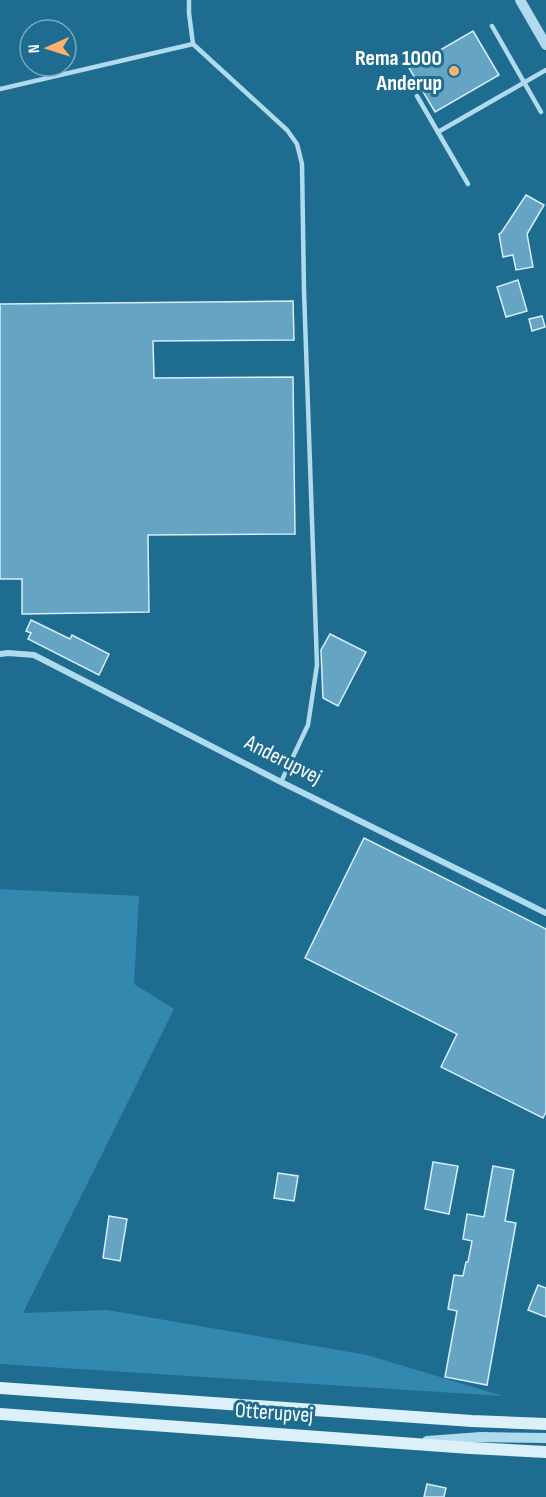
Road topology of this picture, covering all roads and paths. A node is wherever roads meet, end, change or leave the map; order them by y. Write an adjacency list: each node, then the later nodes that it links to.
1 (189, 0): 4 (lane)
2 (520, 0): 5 (street)
3 (492, 26): 7 (lane)
4 (193, 44): 8 (lane); 14 (lane)
5 (546, 45)
6 (546, 70): 7 (lane)
7 (524, 82): 10 (lane); 11 (lane)
8 (0, 88)
9 (417, 96): 11 (lane)
10 (541, 112)
11 (438, 132): 12 (lane)
12 (468, 184)
13 (0, 654): 14 (street, Anderupvej)
14 (281, 782): 15 (street, Anderupvej)
15 (546, 913)
16 (0, 1388): 18 (main road, Otterupvej)
17 (0, 1414): 20 (main road, Otterupvej)
18 (546, 1424)
19 (546, 1438): 20 (street)
20 (406, 1443): 21 (main road, Otterupvej)
21 (546, 1452)

